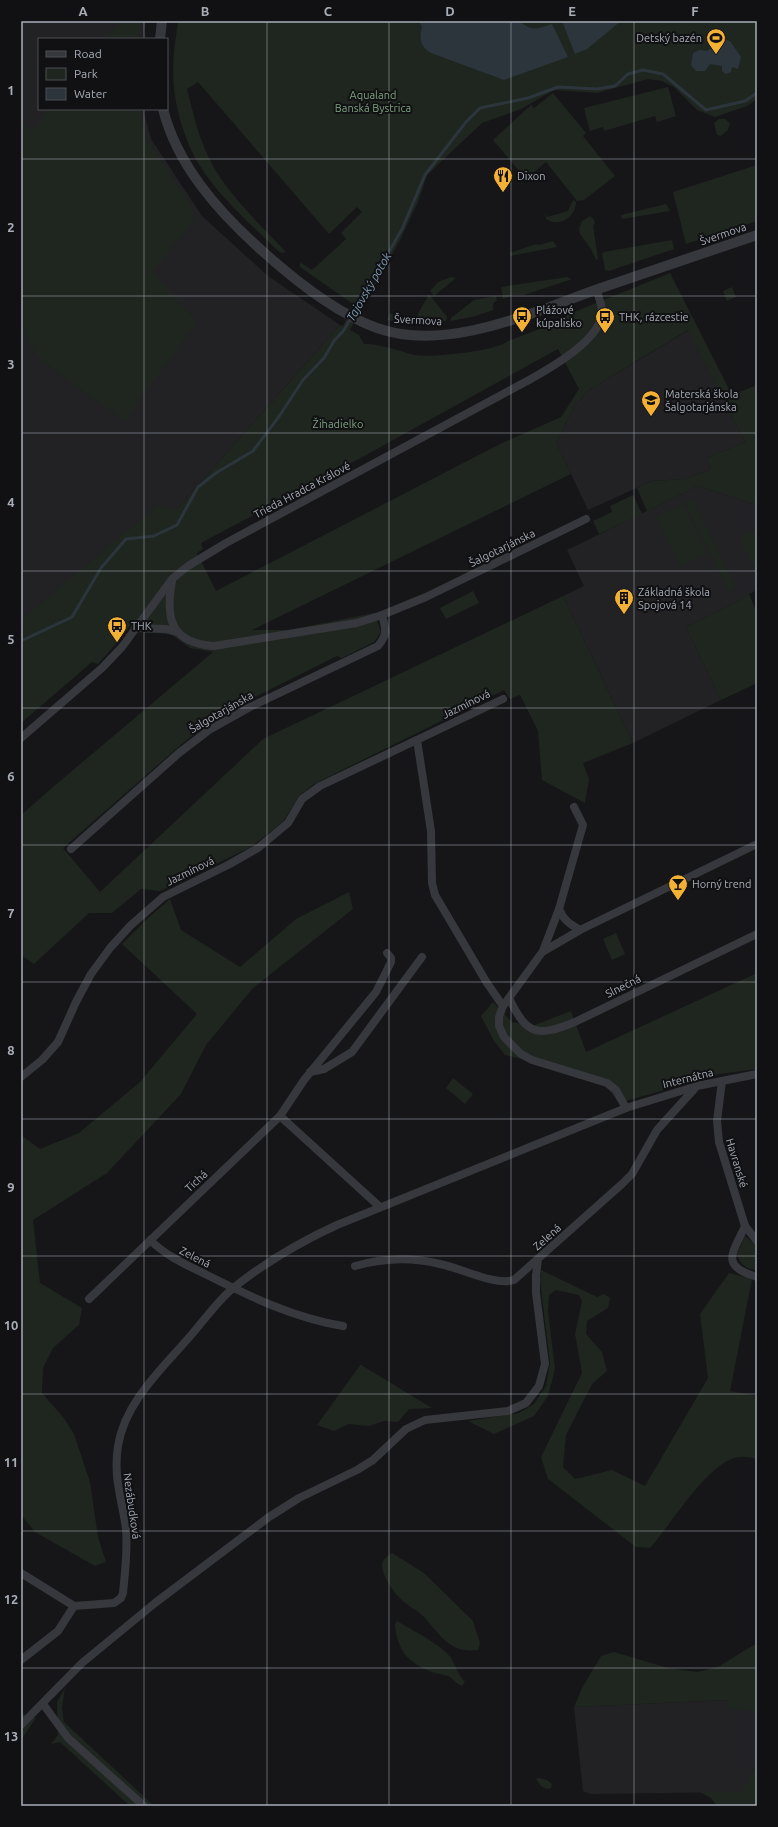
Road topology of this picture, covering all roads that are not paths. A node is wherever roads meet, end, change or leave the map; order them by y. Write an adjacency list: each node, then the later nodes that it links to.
1 (162, 21): 2 (street)
2 (160, 38)
3 (163, 110): 5 (street, Švermova)
4 (757, 235): 5 (street, Švermova)
5 (596, 290): 7 (street, Trieda Hradca Králové)
6 (586, 519): 8 (street, Šalgotarjánska)
7 (172, 579): 9 (street, Trieda Hradca Králové); 10 (street)
8 (382, 615): 10 (street, Šalgotarjánska); 16 (street, Šalgotarjánska)
9 (135, 628): 10 (street, Šalgotarjánska); 12 (street, Trieda Hradca Králové)
10 (177, 632)
11 (503, 699): 13 (street, Jazmínová)
12 (21, 738)
13 (417, 740): 24 (street); 27 (street, Jazmínová)
14 (574, 807): 17 (street)
15 (757, 844): 18 (street)
16 (70, 849)
17 (559, 909): 18 (street); 20 (street)
18 (580, 930): 20 (street)
19 (757, 934): 23 (street, Slnečná)
20 (543, 951): 23 (street)
21 (387, 953): 25 (street, Tichá)
22 (422, 957): 25 (street)
23 (509, 998): 24 (street)
24 (503, 1006): 30 (street)
25 (310, 1072): 31 (street, Tichá)
26 (757, 1074): 28 (street, Internátna)
27 (21, 1077)
28 (722, 1081): 29 (street, Internátna); 33 (street, Havranské)
29 (697, 1086): 30 (street, Internátna); 36 (street, Zelená)
30 (626, 1108): 32 (street)
31 (280, 1116): 32 (street); 34 (street, Tichá)
32 (380, 1207): 39 (street)
33 (746, 1226): 35 (street, Havranské); 38 (street)
34 (150, 1240): 39 (street, Zelená); 40 (street, Tichá)
35 (757, 1240)
36 (538, 1259): 37 (street, Zelená); 45 (street)
37 (355, 1266)
38 (757, 1277)
39 (233, 1288): 41 (street, Zelená); 43 (street, Nezábudková)
40 (89, 1300)
41 (343, 1326)
42 (21, 1573): 43 (street)
43 (74, 1606): 44 (street)
44 (21, 1660)
45 (43, 1704): 46 (street); 47 (street)
46 (21, 1725)
47 (144, 1806)

